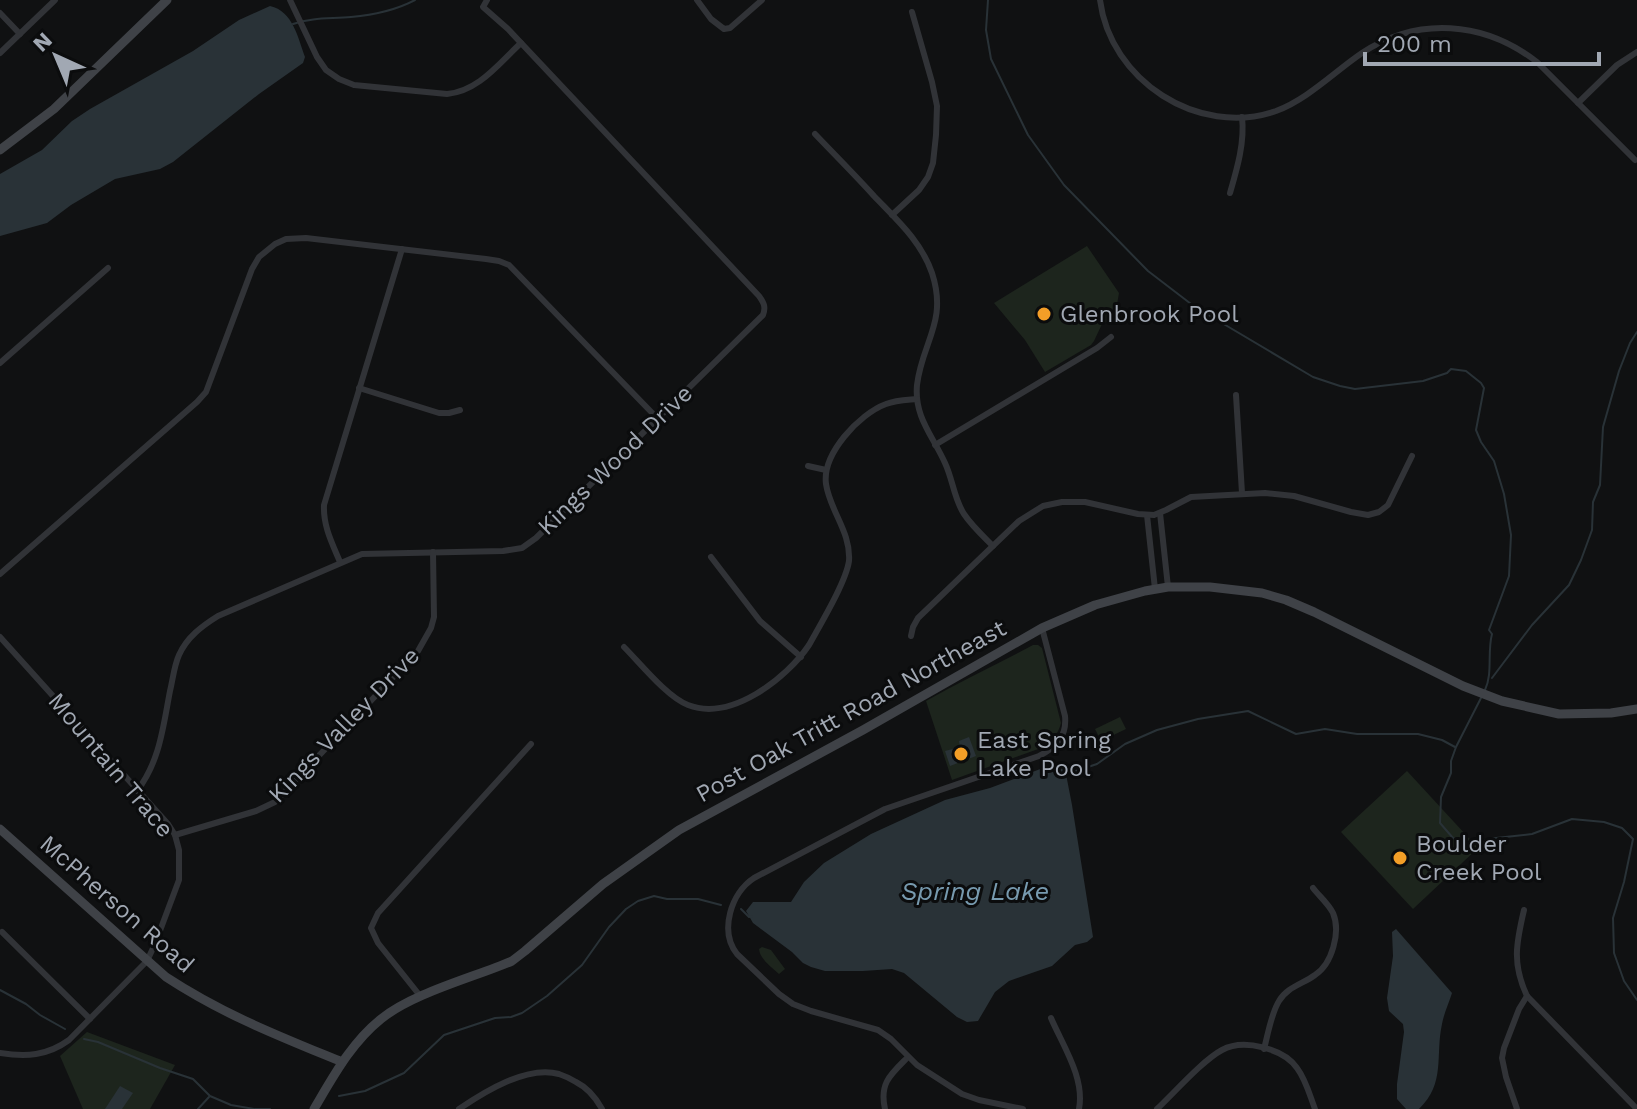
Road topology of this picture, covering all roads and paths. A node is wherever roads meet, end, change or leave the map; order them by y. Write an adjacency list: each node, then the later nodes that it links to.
1 (55, 0): 10 (street)
2 (167, 0): 17 (street)
3 (290, 0): 11 (street)
4 (697, 0): 5 (street)
5 (762, 0)
6 (1100, 0): 15 (street)
7 (485, 3): 11 (street)
8 (912, 12): 20 (street)
9 (0, 13): 10 (street)
10 (20, 34): 13 (street)
11 (521, 43): 23 (street)
12 (1637, 52): 14 (street)
13 (0, 53)
14 (1578, 103): 15 (street); 18 (street)
15 (1242, 117): 19 (street)
16 (815, 134): 20 (street)
17 (0, 150)
18 (1635, 160)
19 (1230, 193)
20 (892, 215): 29 (street)
21 (402, 249): 27 (street); 31 (street); 43 (street)
22 (108, 268): 26 (street)
23 (765, 310): 24 (street); 31 (street, Kings Wood Drive)
24 (777, 310)
25 (1111, 337): 32 (street)
26 (0, 363)
27 (359, 388): 30 (street); 42 (street)
28 (1236, 395): 36 (street)
29 (917, 399): 32 (street); 35 (street)
30 (460, 410)
31 (658, 419): 40 (street, Kings Wood Drive)
32 (935, 445): 39 (street)
33 (1412, 456): 36 (street)
34 (808, 466): 35 (street)
35 (826, 470): 50 (street)
36 (1242, 493): 37 (street)
37 (1160, 513): 38 (street); 44 (street)
38 (1147, 515): 39 (street); 45 (street)
39 (993, 546): 47 (street)
40 (433, 552): 42 (street, Kings Wood Drive); 55 (street, Kings Valley Drive)
41 (711, 557): 50 (street)
42 (340, 562): 53 (street, Kings Wood Drive)
43 (0, 574)
44 (1168, 587): 45 (street, Post Oak Tritt Road Northeast); 51 (street, Post Oak Tritt Road Northeast)
45 (1155, 589): 46 (street, Post Oak Tritt Road Northeast)
46 (1042, 628): 63 (street, Post Oak Tritt Road Northeast); 68 (street)
47 (911, 636)
48 (0, 637): 53 (street, Mountain Trace)
49 (624, 647): 50 (street)
50 (801, 657)
51 (1637, 709)
52 (531, 744): 59 (street)
53 (137, 791): 55 (street, Mountain Trace)
54 (0, 829): 61 (street, McPherson Road)
55 (175, 835): 61 (street, Mountain Trace)
56 (1313, 888): 66 (street)
57 (1524, 910): 62 (street)
58 (361, 926): 59 (street)
59 (371, 928): 63 (street)
60 (2, 932): 65 (street)
61 (147, 961): 65 (street, Mountain Trace); 69 (street, McPherson Road)
62 (1527, 996): 78 (street); 79 (street)
63 (421, 997): 69 (street, Post Oak Tritt Road Northeast)
64 (1051, 1018): 75 (street)
65 (90, 1019): 67 (street, Mountain Trace)
66 (1264, 1049): 76 (street); 77 (street)
67 (0, 1053)
68 (908, 1057): 73 (street); 74 (street)
69 (342, 1062): 70 (street, Post Oak Tritt Road Northeast)
70 (314, 1109)
71 (459, 1109): 72 (street)
72 (602, 1109)
73 (885, 1109)
74 (1023, 1109)
75 (1079, 1109)
76 (1157, 1109)
77 (1315, 1109)
78 (1517, 1109)
79 (1637, 1109)

